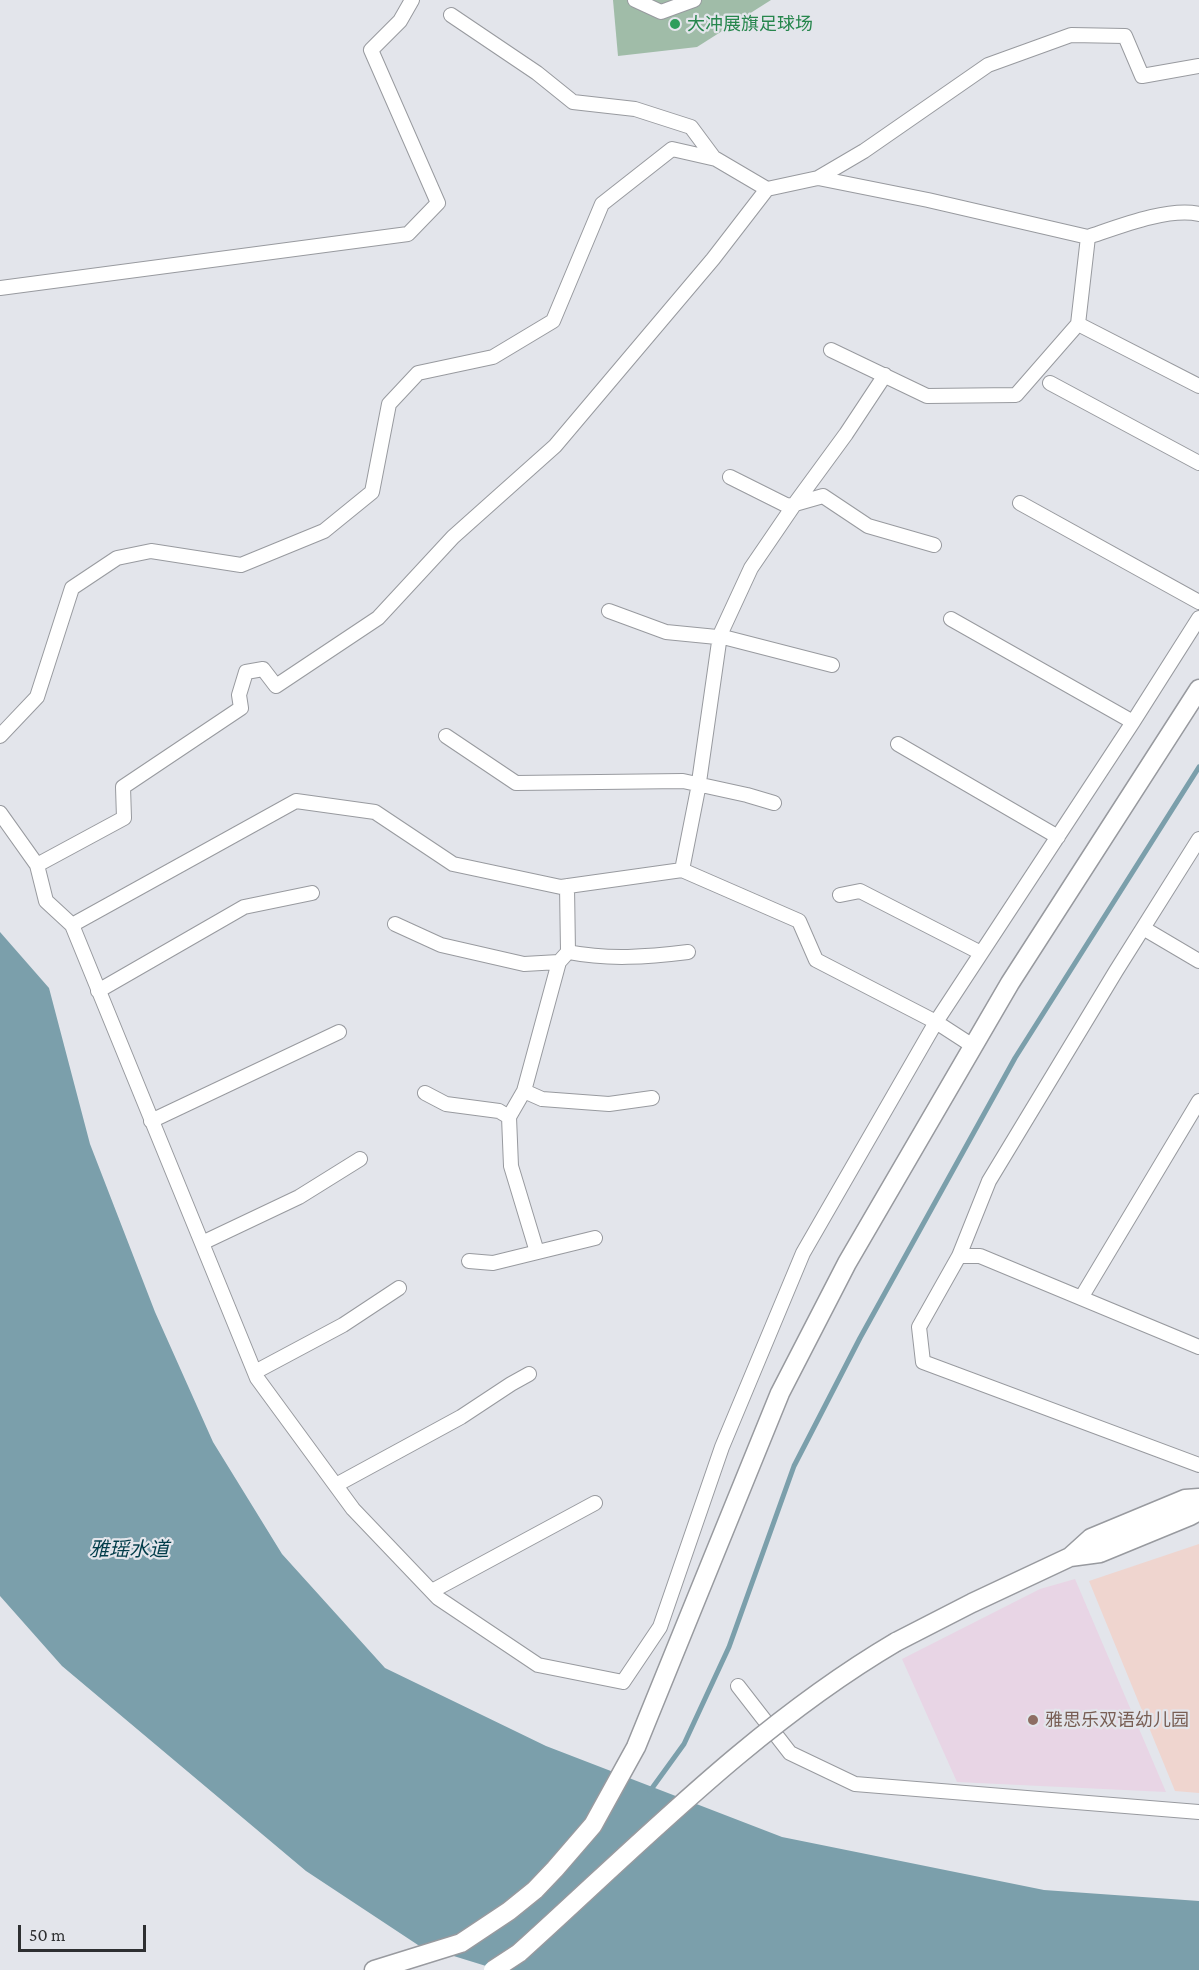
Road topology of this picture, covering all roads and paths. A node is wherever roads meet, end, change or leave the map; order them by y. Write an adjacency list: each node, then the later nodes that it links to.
1 (411, 0): 11 (street)
2 (635, 0): 3 (street)
3 (694, 0)
4 (451, 15): 6 (street)
5 (1199, 66): 7 (street)
6 (714, 158): 8 (street); 29 (street)
7 (818, 178): 8 (street); 10 (street)
8 (767, 189): 36 (street)
9 (1199, 214): 10 (street)
10 (1088, 237): 12 (street)
11 (0, 288)
12 (1078, 324): 14 (street); 16 (street)
13 (831, 350): 14 (street)
14 (885, 375): 20 (street)
15 (1050, 383): 17 (street)
16 (1199, 386)
17 (1199, 463)
18 (730, 477): 20 (street)
19 (1020, 503): 22 (street)
20 (794, 505): 21 (street); 37 (street)
21 (934, 545)
22 (1199, 602)
23 (609, 611): 26 (street)
24 (1199, 618): 28 (street)
25 (951, 619): 28 (street)
26 (832, 665)
27 (1199, 689): 51 (street)
28 (1133, 722): 34 (street)
29 (0, 736)
30 (446, 736): 32 (street)
31 (898, 744): 34 (street)
32 (774, 803)
33 (0, 813): 36 (street)
34 (1058, 837): 45 (street)
35 (1199, 839): 43 (street)
36 (37, 865): 42 (street)
37 (682, 870): 38 (street); 49 (street)
38 (567, 886): 42 (street); 46 (street)
39 (312, 893): 48 (street)
40 (840, 895): 45 (street)
41 (395, 924): 46 (street)
42 (72, 925): 48 (street)
43 (1143, 928): 47 (street); 63 (street)
44 (688, 952): 46 (street)
45 (981, 953): 49 (street)
46 (564, 957): 52 (street)
47 (1199, 961)
48 (99, 991): 58 (street)
49 (936, 1022): 51 (street); 76 (street)
50 (339, 1032): 58 (street)
51 (973, 1046): 79 (street)
52 (524, 1091): 54 (street); 57 (street)
53 (425, 1093): 57 (street)
54 (652, 1098)
55 (1199, 1101): 56 (street)
56 (1195, 1116): 66 (street)
57 (509, 1117): 62 (street)
58 (151, 1121): 61 (street)
59 (360, 1159): 61 (street)
60 (594, 1238): 62 (street)
61 (202, 1243): 68 (street)
62 (537, 1252): 64 (street)
63 (959, 1256): 66 (street); 70 (street)
64 (469, 1261)
65 (399, 1288): 68 (street)
66 (1081, 1298): 67 (street)
67 (1199, 1347)
68 (255, 1372): 71 (street)
69 (529, 1374): 71 (street)
70 (1199, 1466)
71 (336, 1485): 76 (street)
72 (1199, 1498): 75 (street)
73 (595, 1503): 76 (street)
74 (1199, 1511): 75 (street)
75 (1070, 1557): 80 (street, bridge)
76 (432, 1591)
77 (738, 1686): 78 (street)
78 (1199, 1812)
79 (374, 1970)
80 (493, 1970)

